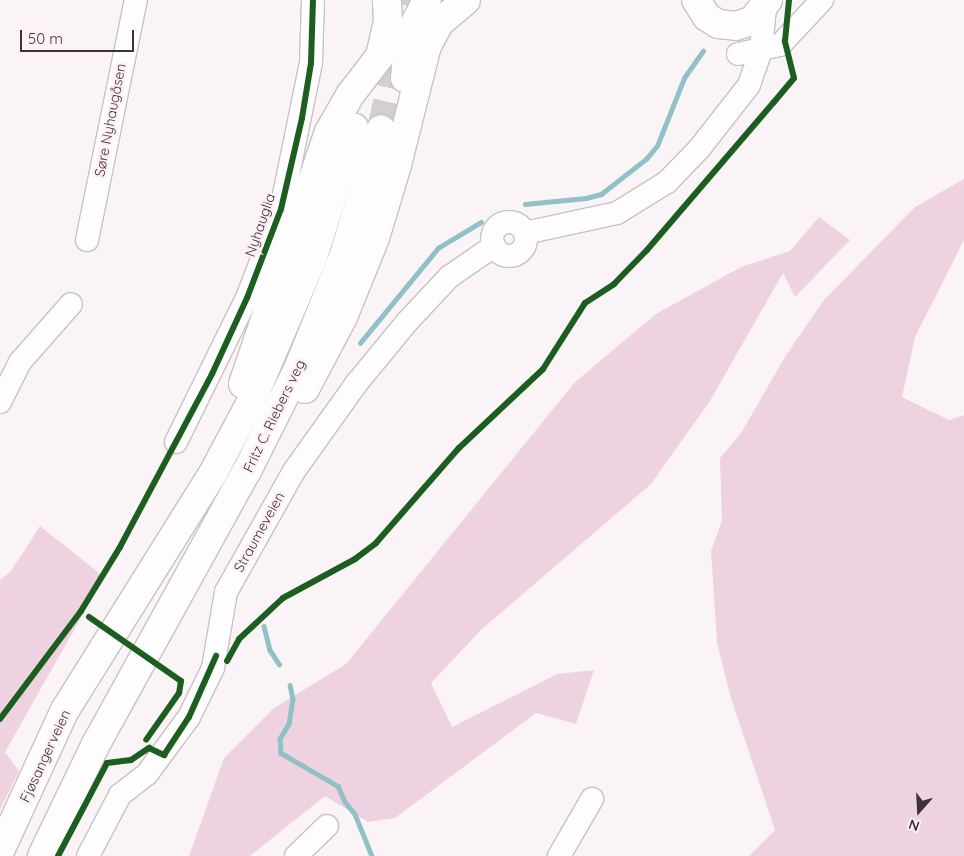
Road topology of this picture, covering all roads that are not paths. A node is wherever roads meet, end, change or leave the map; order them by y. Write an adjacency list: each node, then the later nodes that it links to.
1 (136, 0): 14 (street, Søre Nyhaugåsen)
2 (313, 0): 17 (street, Nyhauglia)
3 (387, 0): 18 (main road)
4 (426, 0): 13 (main road)
5 (466, 0): 13 (main road)
6 (822, 0): 9 (street)
7 (766, 4): 8 (main road); 9 (street)
8 (697, 8): 10 (street)
9 (761, 50): 10 (street); 11 (street)
10 (738, 54): 11 (street)
11 (730, 108): 24 (street, Straumeveien)
12 (354, 127): 18 (main road, Fritz C. Riebers veg)
13 (393, 133): 23 (main road, Fritz C. Riebers veg)
14 (87, 240)
15 (71, 304): 16 (street)
16 (0, 402)
17 (176, 442)
18 (212, 475): 19 (main road, Fritz C. Riebers veg)
19 (93, 663): 22 (main road, Fjøsangerveien)
20 (592, 799): 26 (street)
21 (327, 826): 25 (street)
22 (0, 851)
23 (42, 856)
24 (88, 856)
25 (296, 856)
26 (559, 856)

